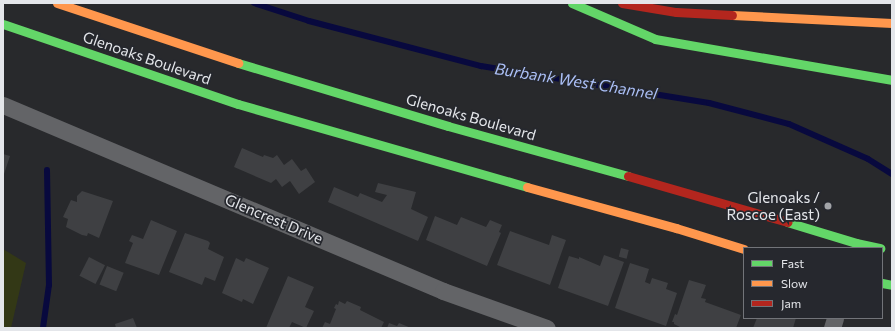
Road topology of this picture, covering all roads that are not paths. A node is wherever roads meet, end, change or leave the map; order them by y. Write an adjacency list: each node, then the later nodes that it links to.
1 (57, 3): 8 (main road, Glenoaks Boulevard)
2 (572, 3): 6 (main road)
3 (622, 3): 4 (main road)
4 (892, 23)
5 (3, 24): 10 (main road, Glenoaks Boulevard)
6 (892, 80)
7 (3, 105): 11 (street, Glencrest Drive)
8 (855, 246): 9 (main road, Glenoaks Boulevard)
9 (868, 247)
10 (743, 248)
11 (547, 328)

